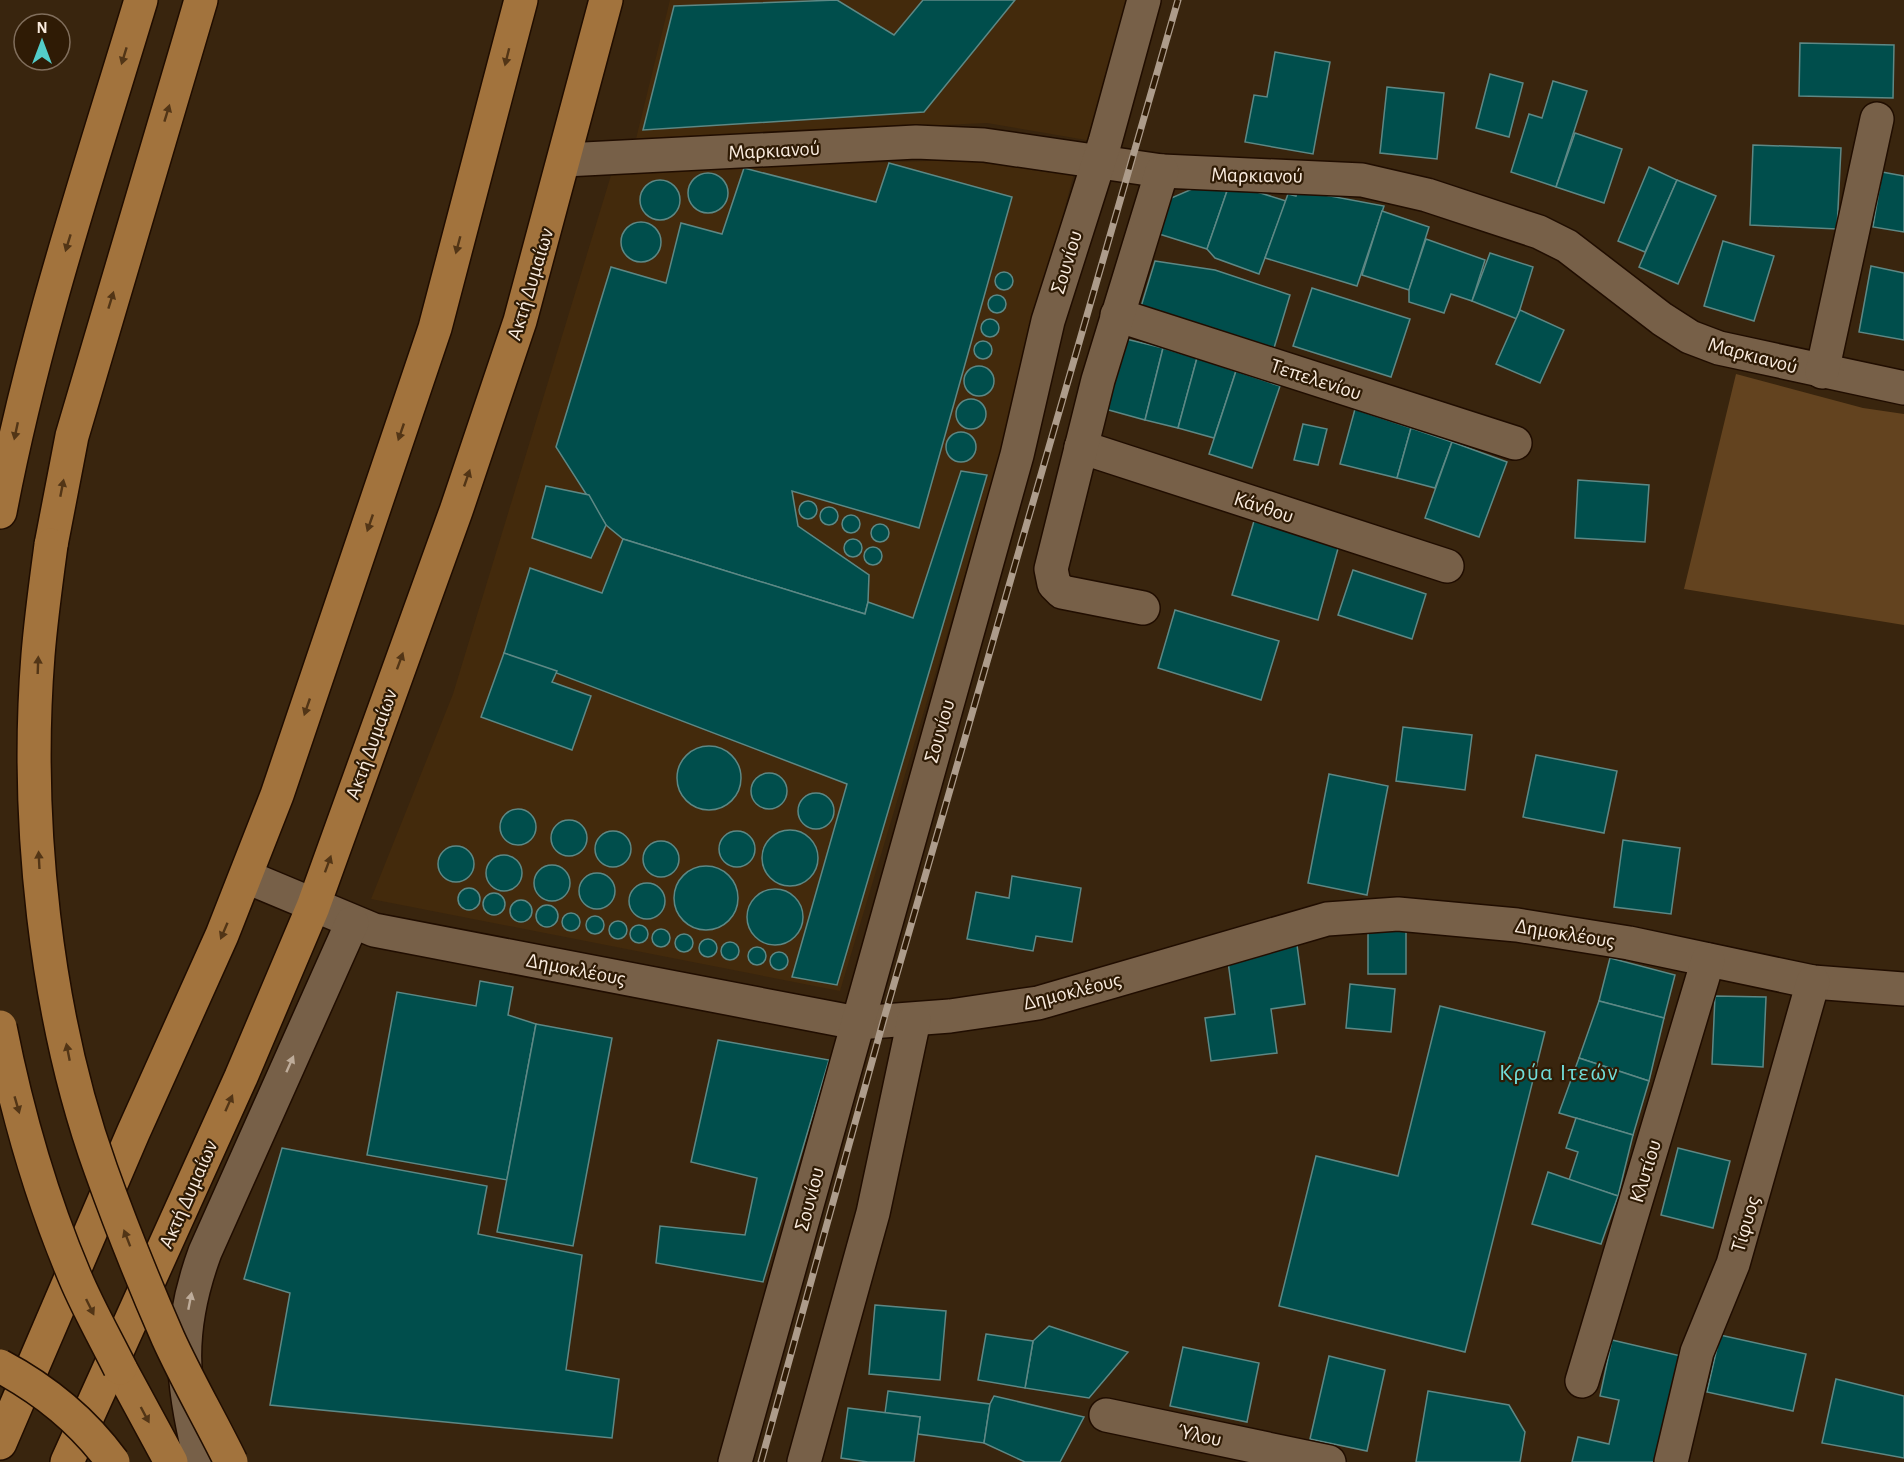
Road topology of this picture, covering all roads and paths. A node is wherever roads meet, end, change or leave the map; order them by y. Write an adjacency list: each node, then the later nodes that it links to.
1 (141, 0): 15 (main road, one-way to 15)
2 (201, 0): 35 (main road, one-way to 2, bridge)
3 (521, 0): 18 (main road, one-way to 18)
4 (606, 0): 7 (main road, Ακτή Δυμαίων)
5 (1144, 0): 8 (street, Σουνίου)
6 (1877, 119): 11 (street)
7 (565, 160): 8 (street, Μαρκιανού); 19 (main road, Ακτή Δυμαίων, one-way to 7)
8 (1099, 161): 9 (street, Μαρκιανού); 25 (street, Σουνίου)
9 (1162, 171): 10 (street); 11 (street, Μαρκιανού)
10 (1117, 315): 13 (street, Τεπελενίου); 14 (street)
11 (1821, 372): 12 (street, Μαρκιανού)
12 (1904, 388)
13 (1515, 443)
14 (1081, 447): 16 (street, Κάνθου); 17 (street)
15 (0, 512)
16 (1447, 566)
17 (1143, 608)
18 (247, 877): 19 (street, Δημοκλέους); 30 (main road, one-way to 30)
19 (313, 907): 20 (street, Δημοκλέους); 31 (main road, Ακτή Δυμαίων, one-way to 19)
20 (352, 923): 25 (street, Δημοκλέους); 34 (street, one-way to 20)
21 (1708, 960): 22 (street, Δημοκλέους); 24 (street, Δημοκλέους); 28 (street, Κλυτίου)
22 (1812, 982): 23 (street, Δημοκλέους); 39 (street, Τίφυος)
23 (1904, 989)
24 (914, 1020): 25 (street, Δημοκλέους); 37 (street)
25 (857, 1023): 36 (street, Σουνίου)
26 (0, 1027): 33 (main road, one-way to 33, bridge)
27 (0, 1366): 32 (main road, bridge)
28 (1582, 1381)
29 (1106, 1415): 38 (street, Ύλου)
30 (0, 1443)
31 (67, 1462)
32 (113, 1462)
33 (171, 1462)
34 (201, 1462)
35 (231, 1462)
36 (735, 1462)
37 (804, 1462)
38 (1329, 1462)
39 (1671, 1462)

